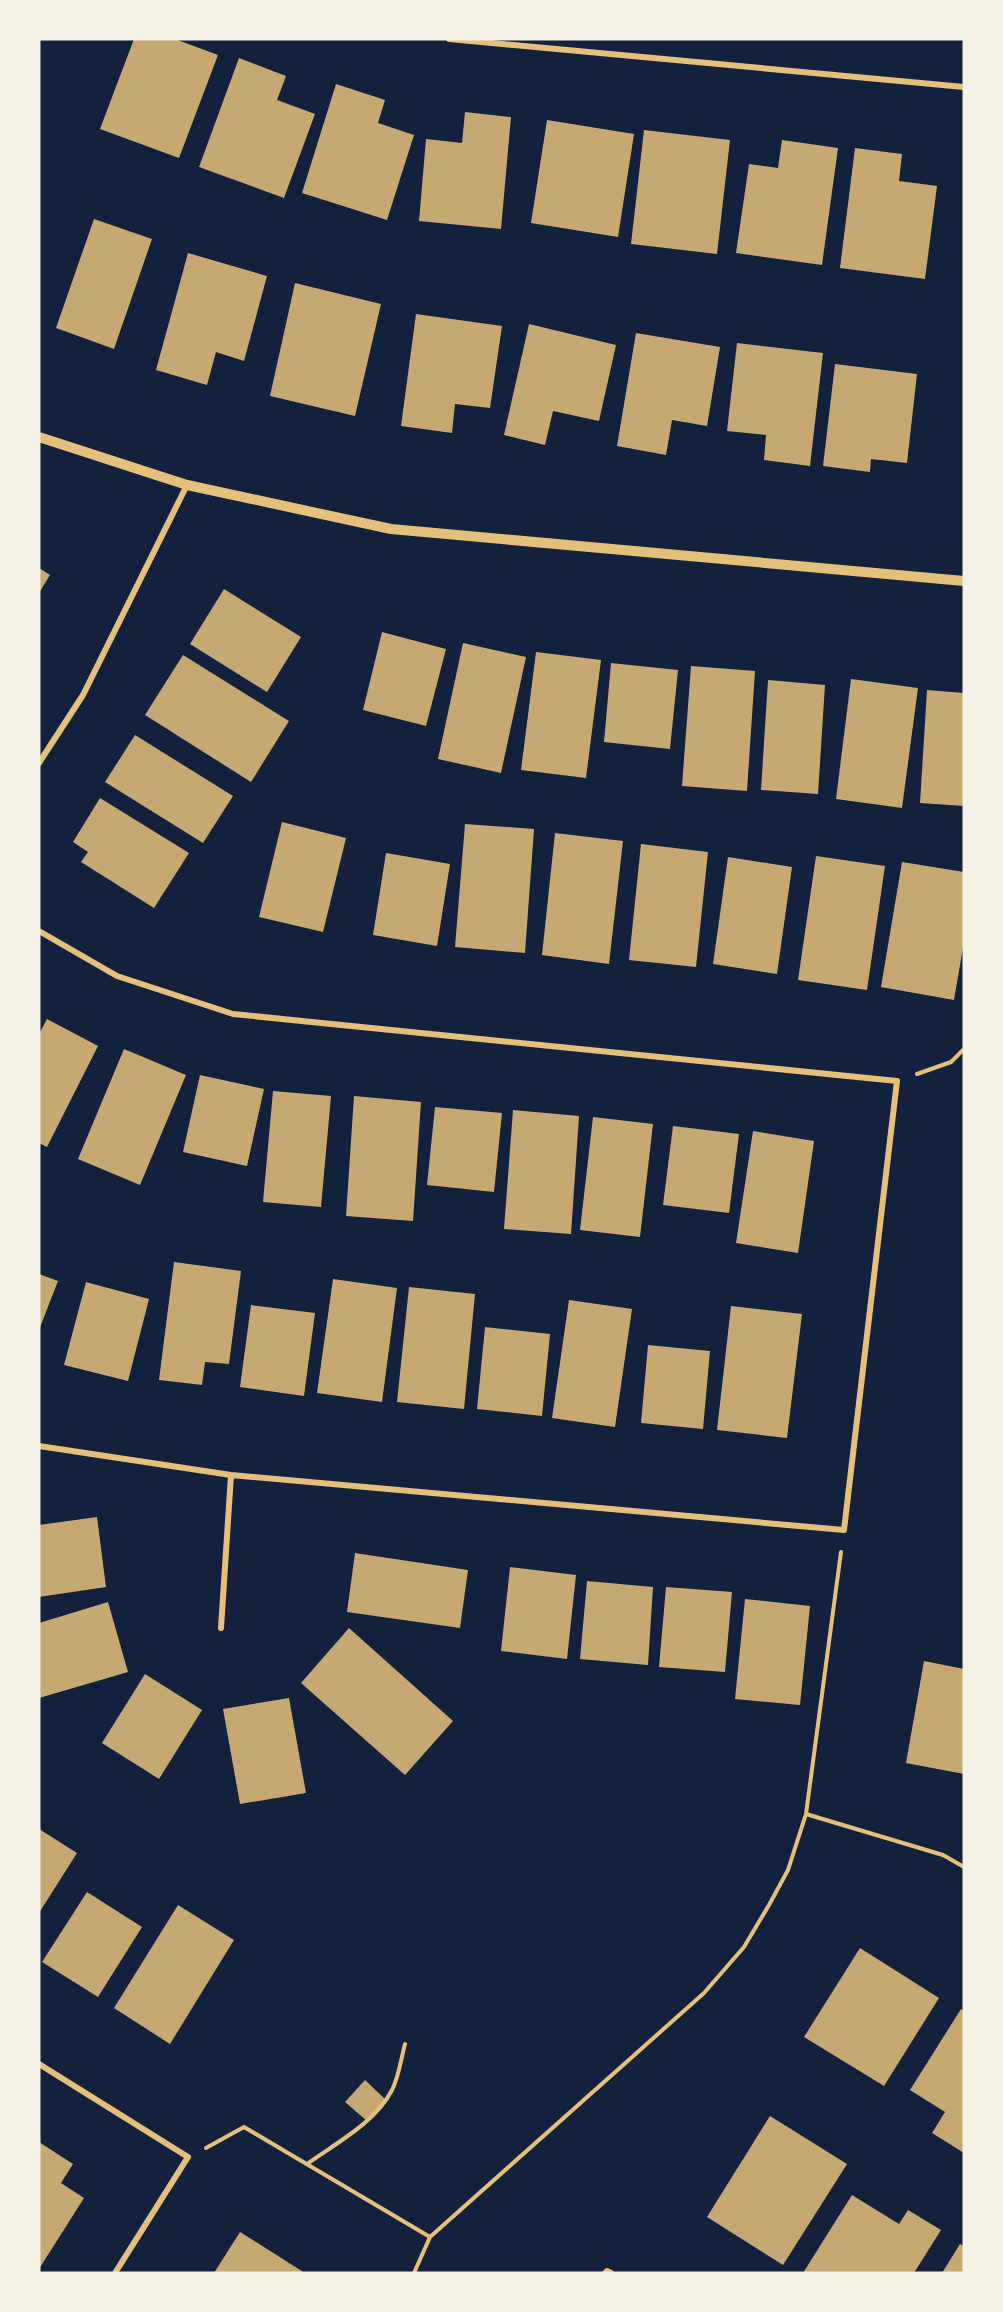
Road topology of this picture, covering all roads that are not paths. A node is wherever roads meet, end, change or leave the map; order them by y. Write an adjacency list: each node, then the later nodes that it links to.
1 (449, 39): 2 (street)
2 (964, 87)
3 (39, 437): 4 (street)
4 (187, 485): 5 (street); 6 (street)
5 (964, 580)
6 (39, 763)
7 (39, 931): 9 (street)
8 (39, 1446): 9 (street)
9 (231, 1475): 10 (street)
10 (221, 1628)
11 (39, 2064): 12 (street)
12 (115, 2273)

